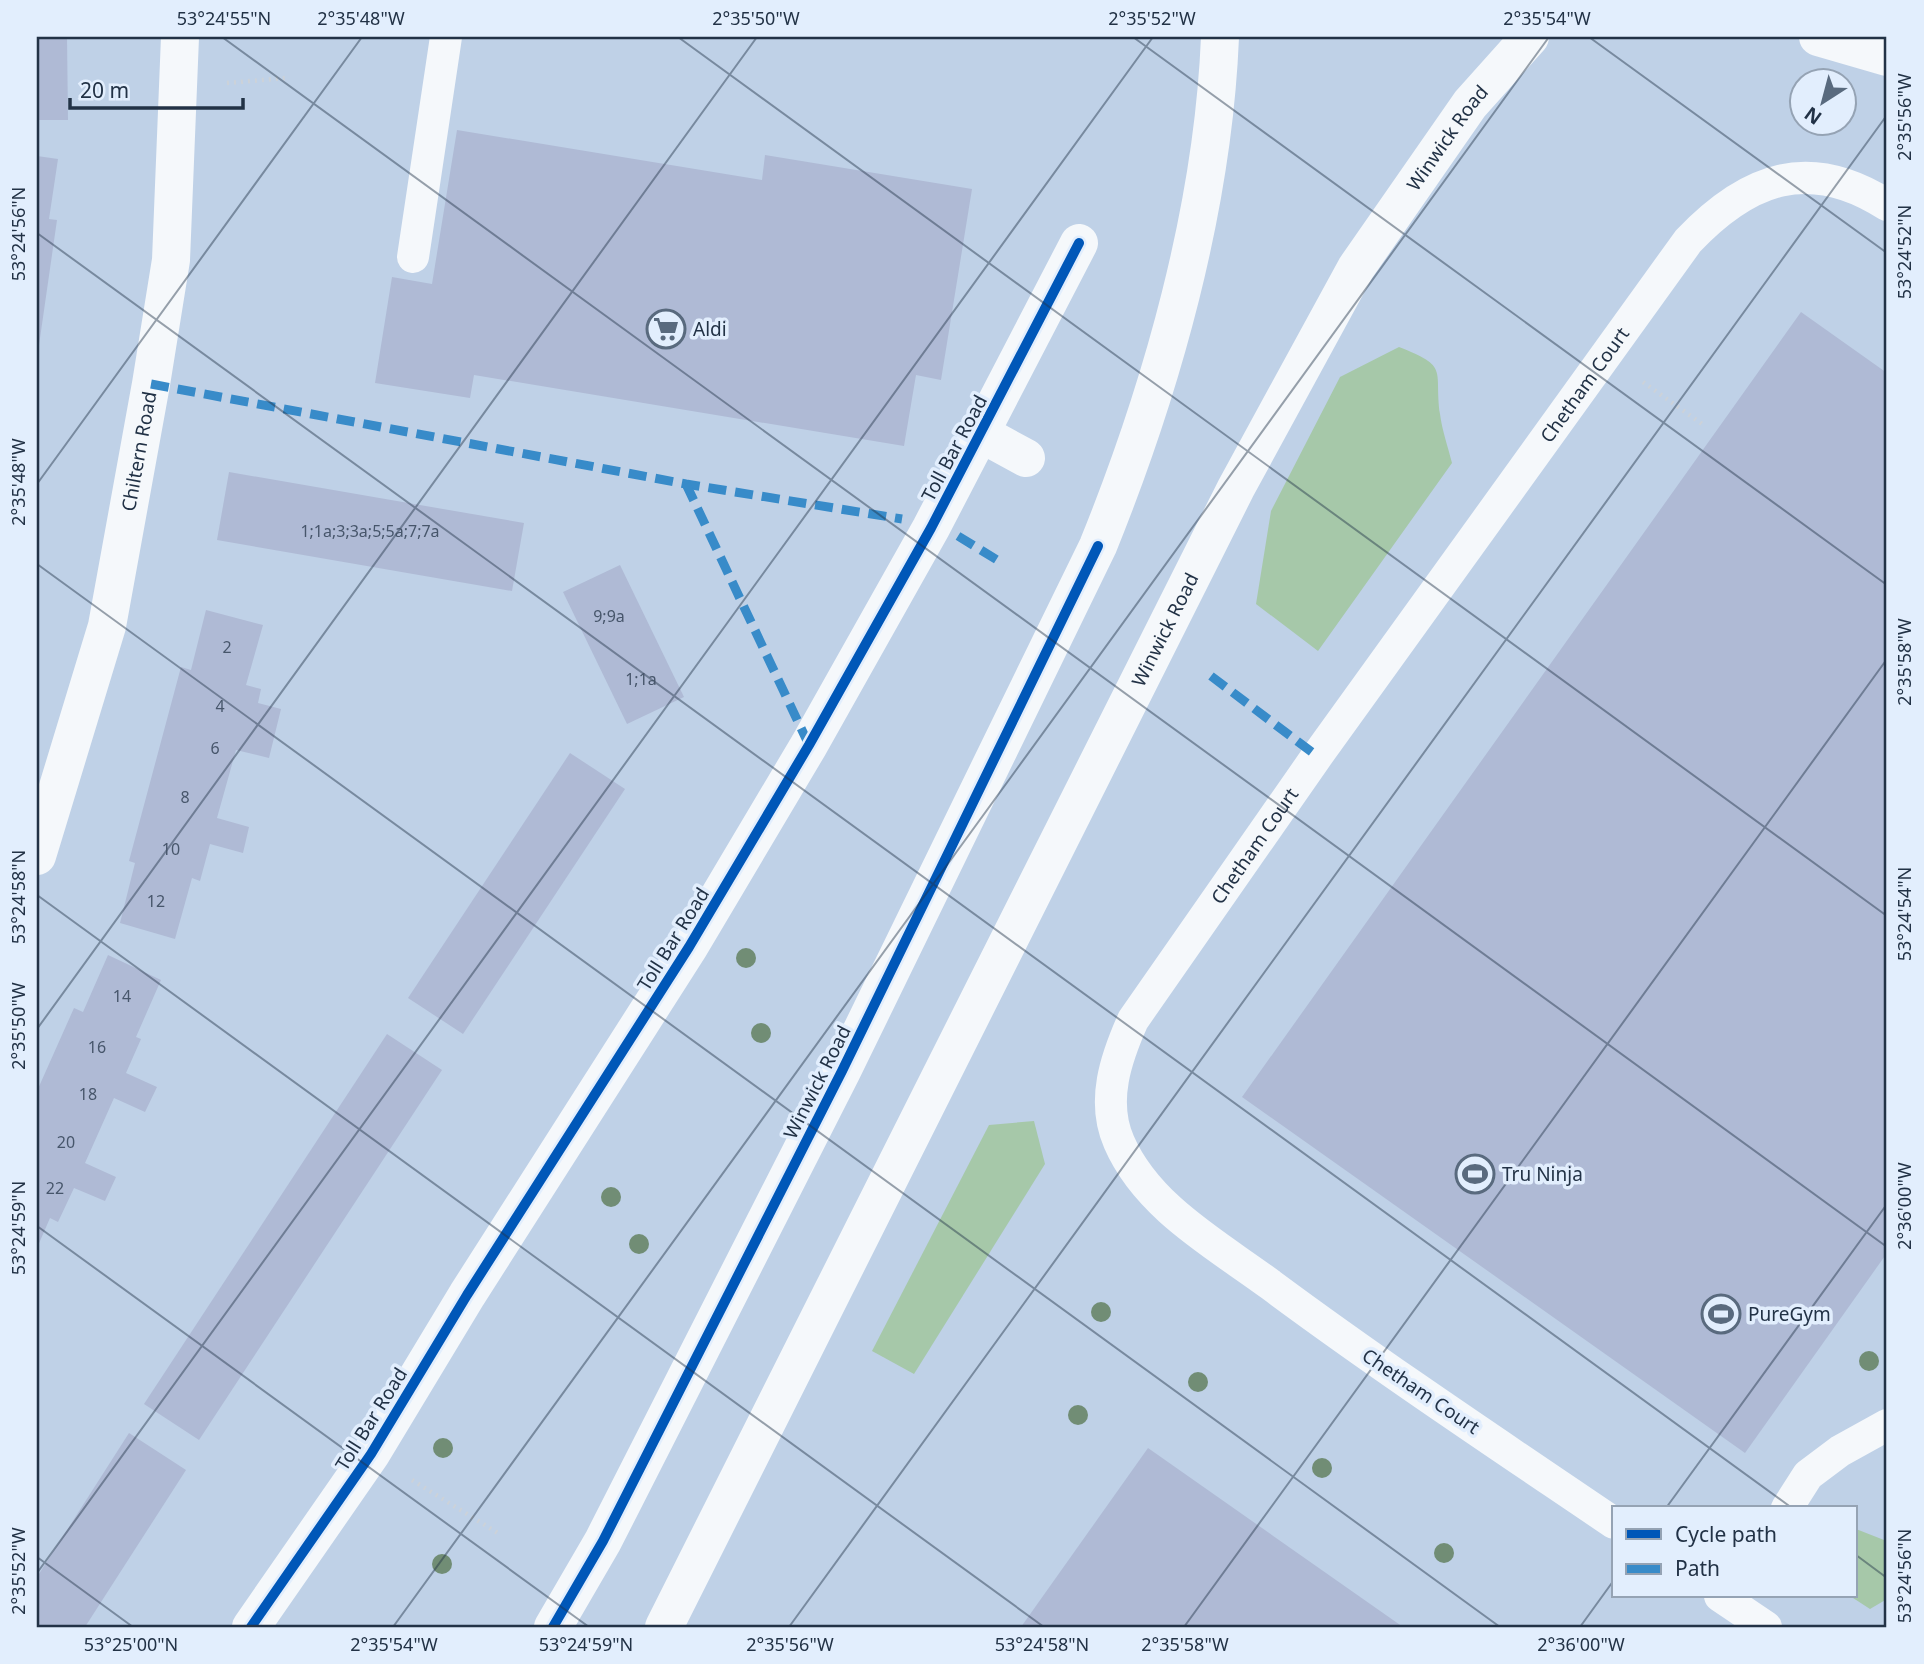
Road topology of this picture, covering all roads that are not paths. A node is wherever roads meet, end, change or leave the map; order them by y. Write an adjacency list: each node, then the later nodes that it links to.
1 (180, 37): 14 (main road, Chiltern Road)
2 (446, 37): 11 (lane)
3 (1220, 37): 21 (main road, Winwick Road)
4 (1530, 37): 8 (main road, Winwick Road)
5 (1548, 37): 8 (main road)
6 (1818, 37): 7 (main road)
7 (1887, 57)
8 (1470, 104): 22 (main road, Winwick Road)
9 (1887, 205): 17 (lane, Chetham Court)
10 (1079, 243): 12 (main road, Toll Bar Road)
11 (413, 257)
12 (982, 434): 13 (main road, Toll Bar Road); 20 (main road, Toll Bar Road)
13 (1026, 458)
14 (37, 856)
15 (1887, 1425): 16 (lane)
16 (1788, 1506)
17 (1612, 1522)
18 (1724, 1598): 19 (lane)
19 (1762, 1616)
20 (251, 1627)
21 (553, 1627)
22 (664, 1627)

